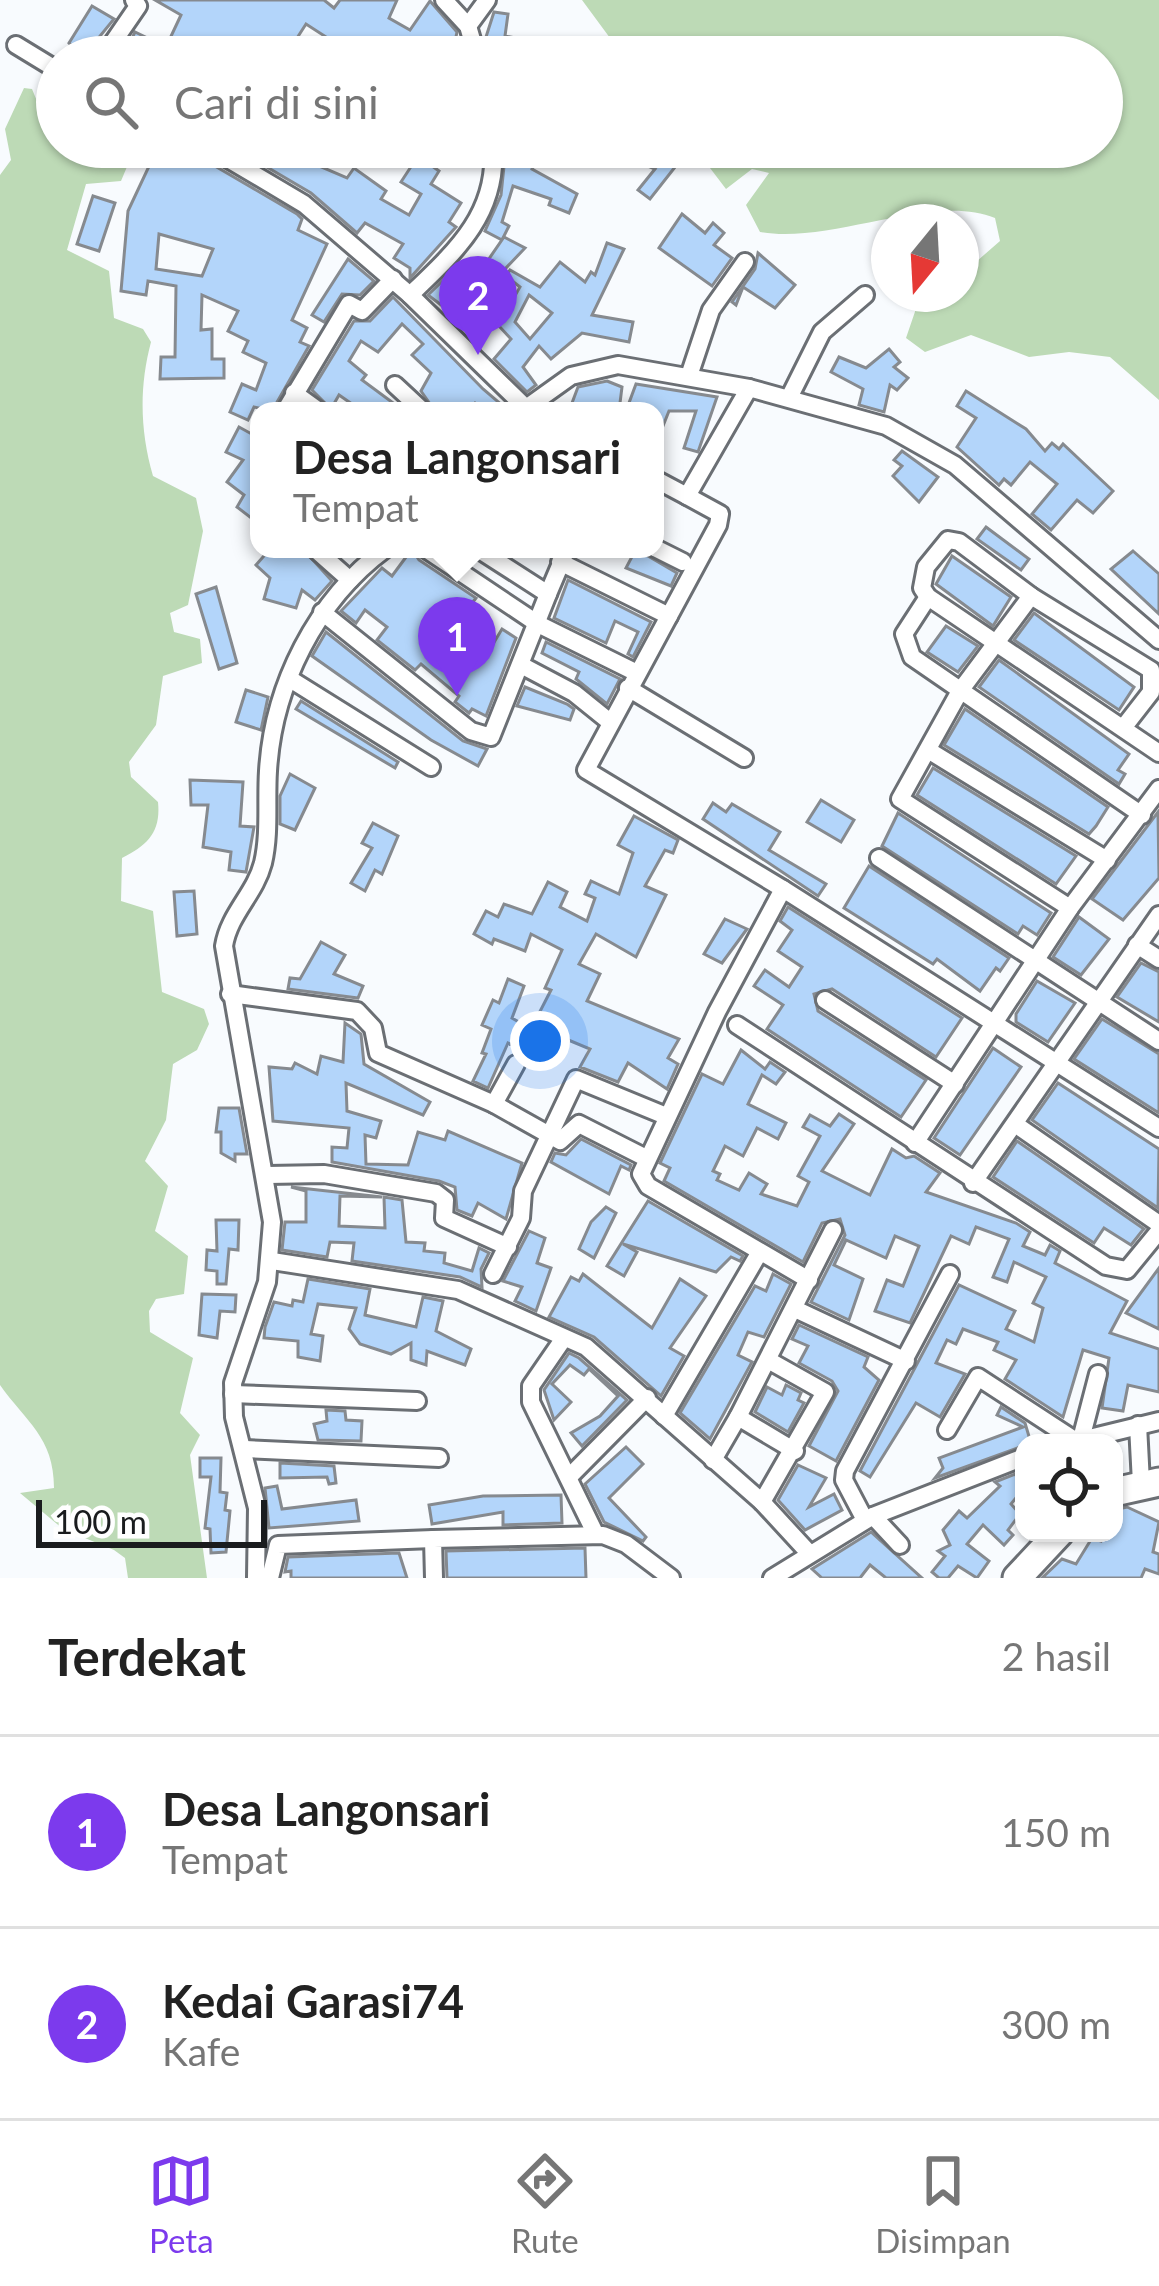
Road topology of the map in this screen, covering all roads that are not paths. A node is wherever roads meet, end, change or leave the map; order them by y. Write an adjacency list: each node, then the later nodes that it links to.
1 (134, 0): 5 (street)
2 (444, 0): 4 (street)
3 (487, 0): 4 (street)
4 (468, 26): 6 (street)
5 (117, 36)
6 (471, 36)
7 (16, 45): 8 (street)
8 (36, 57)
9 (243, 168): 12 (street)
10 (492, 168): 13 (street)
11 (745, 262): 15 (street)
12 (393, 279): 13 (street); 18 (street)
13 (410, 295): 23 (street)
14 (865, 295): 19 (street)
15 (689, 376): 17 (street); 24 (street)
16 (394, 385): 22 (street)
17 (748, 388): 19 (street); 26 (street)
18 (294, 393): 20 (street); 21 (street)
19 (789, 398): 44 (street)
20 (289, 402)
21 (306, 402)
22 (413, 402)
23 (517, 402)
24 (535, 402)
25 (664, 484): 26 (street)
26 (687, 496): 42 (street)
27 (664, 552): 35 (street)
28 (324, 558): 36 (street)
29 (375, 558): 36 (street)
30 (439, 558): 37 (street)
31 (491, 558): 34 (street)
32 (562, 558): 38 (street)
33 (568, 558): 42 (street)
34 (494, 560): 37 (street); 38 (street)
35 (683, 562)
36 (350, 580): 41 (street)
37 (478, 586): 43 (street)
38 (548, 594): 43 (street)
39 (928, 596): 40 (street); 45 (street); 49 (street)
40 (1031, 596): 45 (street); 51 (street)
41 (322, 612): 46 (street); 47 (street)
42 (669, 616): 48 (street)
43 (538, 624): 46 (street); 48 (street)
44 (1159, 640)
45 (997, 641): 49 (street); 51 (street)
46 (521, 665): 50 (street)
47 (290, 679): 55 (street); 66 (street)
48 (633, 681): 50 (street); 54 (street)
49 (960, 691): 52 (street); 57 (street)
50 (610, 722): 60 (street)
51 (1124, 728): 53 (street)
52 (928, 750): 59 (street); 61 (street)
53 (1159, 753)
54 (744, 758)
55 (431, 767)
56 (1159, 789): 57 (street)
57 (1142, 815): 59 (street)
58 (879, 858): 65 (street)
59 (1107, 860): 61 (street)
60 (783, 889): 69 (street); 76 (street)
61 (1070, 908): 65 (street)
62 (1159, 916): 63 (street)
63 (1138, 946): 64 (street); 68 (street)
64 (1159, 959)
65 (1041, 960): 68 (street); 69 (street)
66 (230, 994): 75 (street); 82 (street)
67 (825, 1000): 74 (street)
68 (1100, 1000): 71 (street); 72 (street)
69 (997, 1022): 72 (street); 74 (street)
70 (737, 1025): 80 (street)
71 (1159, 1041)
72 (1055, 1063): 77 (street); 78 (street)
73 (516, 1064): 75 (street)
74 (955, 1084): 80 (street)
75 (494, 1104): 79 (street)
76 (666, 1116): 79 (street); 81 (street)
77 (1016, 1124): 83 (street); 84 (street)
78 (1159, 1128)
79 (548, 1135): 81 (street); 86 (street)
80 (916, 1143): 83 (street)
81 (646, 1158): 87 (street)
82 (268, 1175): 86 (street); 88 (street)
83 (973, 1183): 84 (street)
84 (1159, 1227)
85 (833, 1231): 91 (street)
86 (508, 1247): 89 (street)
87 (758, 1255): 91 (street); 100 (street)
88 (272, 1262): 93 (street); 97 (street)
89 (493, 1274)
90 (950, 1274): 95 (street)
91 (809, 1280): 92 (street)
92 (795, 1309): 94 (street); 95 (street)
93 (564, 1338): 98 (street); 113 (street)
94 (768, 1360): 101 (street); 109 (street)
95 (906, 1361): 116 (street)
96 (1099, 1374): 106 (street)
97 (232, 1394): 99 (street); 108 (street)
98 (646, 1398): 100 (street); 113 (street)
99 (417, 1401)
100 (664, 1416): 111 (street)
101 (738, 1417): 109 (street); 111 (street)
102 (1159, 1421): 103 (street)
103 (1138, 1425): 107 (street); 114 (street)
104 (947, 1430): 105 (street)
105 (1065, 1434)
106 (1080, 1434)
107 (1106, 1434)
108 (244, 1449): 110 (street); 122 (street)
109 (795, 1451): 115 (street)
110 (439, 1457)
111 (712, 1460): 115 (street)
112 (1015, 1460): 116 (street)
113 (568, 1478): 117 (street)
114 (1138, 1486)
115 (762, 1502): 121 (street)
116 (869, 1518): 120 (street); 121 (street)
117 (596, 1534): 118 (street); 125 (street)
118 (433, 1539): 123 (street); 124 (street)
119 (1051, 1542): 127 (main road)
120 (900, 1546)
121 (809, 1553): 126 (street)
122 (256, 1578)
123 (270, 1578)
124 (434, 1578)
125 (671, 1578)
126 (772, 1578)
127 (1018, 1578)

